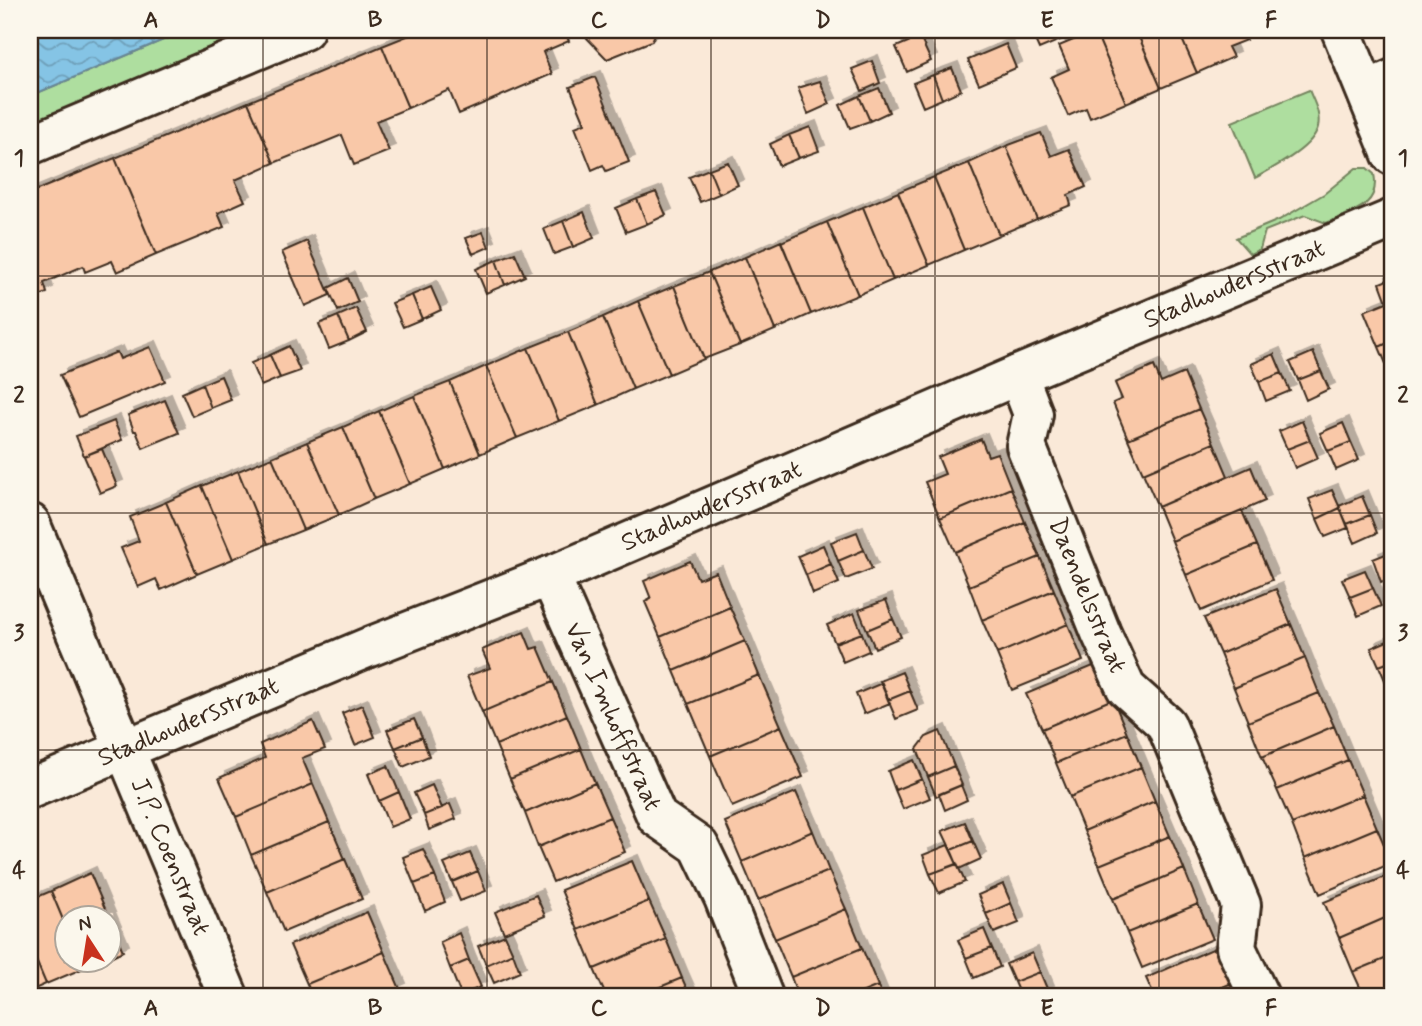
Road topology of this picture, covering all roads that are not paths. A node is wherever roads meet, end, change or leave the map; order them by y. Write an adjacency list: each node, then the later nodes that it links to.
1 (304, 30): 4 (street)
2 (1342, 30): 3 (street)
3 (1378, 79): 5 (street)
4 (30, 145)
5 (1392, 155)
6 (1392, 219): 7 (street, Stadhoudersstraat)
7 (1018, 375): 9 (street, Stadhoudersstraat); 14 (street, Daendelsstraat)
8 (30, 523): 10 (street, J.P. Coenstraat)
9 (550, 576): 10 (street, Stadhoudersstraat); 13 (street, Van Imhoffstraat)
10 (125, 749): 11 (street, Stadhoudersstraat); 12 (street, J.P. Coenstraat)
11 (30, 789)
12 (229, 996)
13 (763, 996)
14 (1259, 996)

